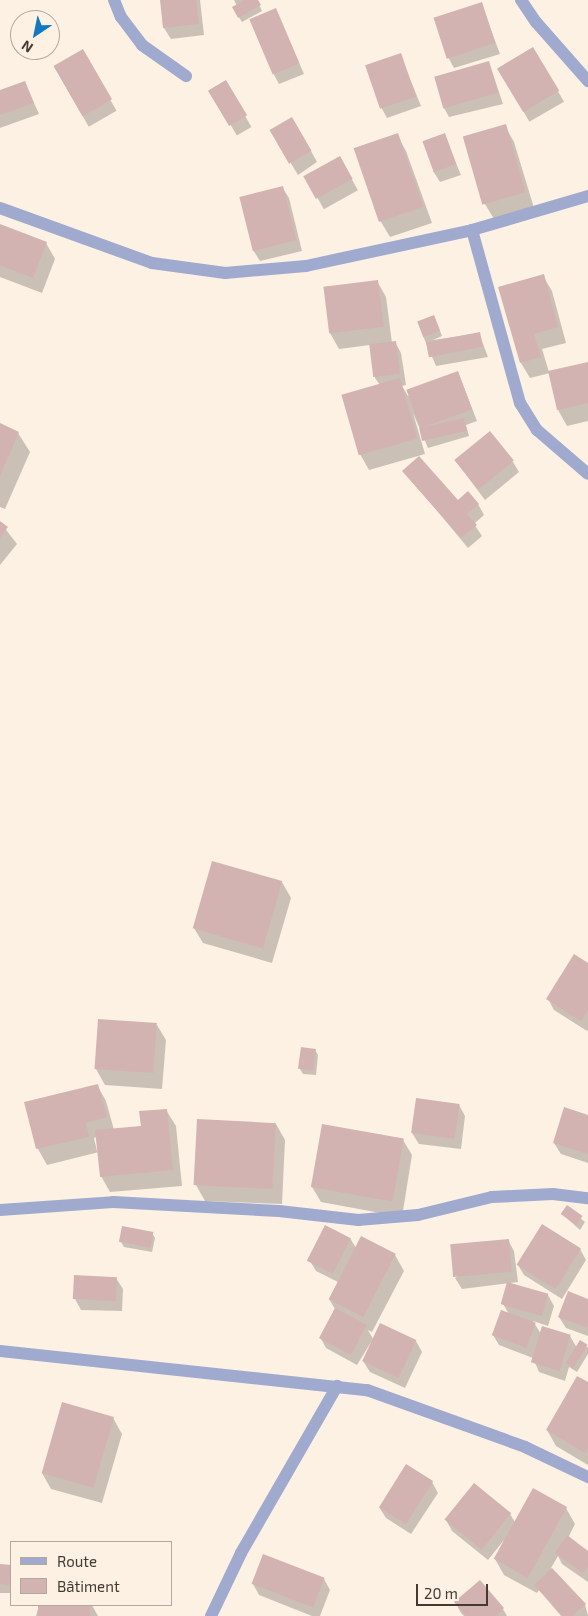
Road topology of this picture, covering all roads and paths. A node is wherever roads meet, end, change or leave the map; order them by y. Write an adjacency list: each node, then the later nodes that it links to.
1 (114, 0): 3 (street)
2 (521, 0): 4 (street)
3 (186, 76)
4 (588, 81)
5 (588, 196): 7 (street)
6 (0, 208): 7 (street)
7 (472, 230): 8 (street)
8 (588, 474)
9 (588, 1198): 10 (street)
10 (0, 1210)
11 (0, 1351): 12 (street)
12 (337, 1386): 13 (street); 14 (street)
13 (588, 1477)
14 (211, 1616)

